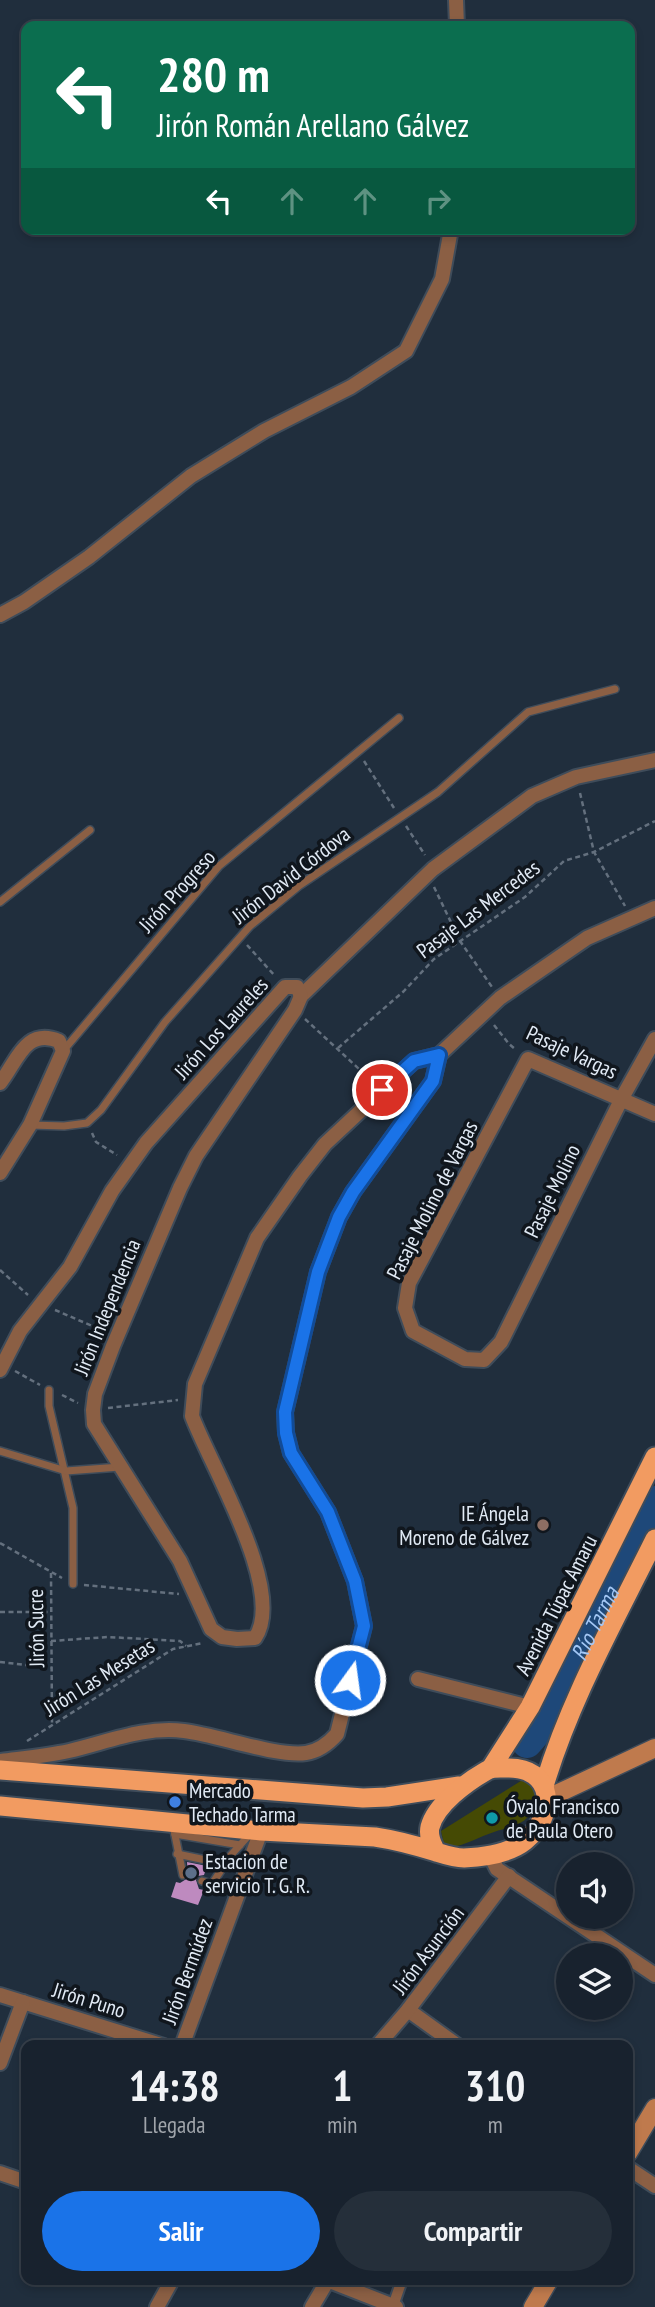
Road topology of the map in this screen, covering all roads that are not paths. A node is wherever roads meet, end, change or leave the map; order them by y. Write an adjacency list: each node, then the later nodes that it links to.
1 (456, 0): 2 (street)
2 (457, 21)
3 (450, 235): 4 (street)
4 (0, 615)
5 (615, 690): 19 (lane, Jirón David Córdova)
6 (399, 718): 13 (lane, Jirón Progreso)
7 (655, 760): 11 (street, Jirón Los Laureles)
8 (90, 830): 9 (lane)
9 (0, 901)
10 (655, 908): 14 (street)
11 (301, 996): 22 (street, Jirón Los Laureles); 26 (street, Jirón Independencia)
12 (655, 1039): 17 (street, Pasaje Molino)
13 (63, 1051): 16 (street); 19 (street)
14 (439, 1055): 26 (street, Jirón Independencia); 33 (street)
15 (528, 1059): 17 (street, Pasaje Vargas); 21 (street, Pasaje Molino de Vargas)
16 (0, 1083)
17 (622, 1098): 18 (street, Pasaje Vargas); 21 (street, Pasaje Molino)
18 (655, 1114)
19 (30, 1125): 20 (street)
20 (0, 1173)
21 (484, 1360)
22 (0, 1370)
23 (49, 1390): 27 (lane)
24 (0, 1451): 27 (lane)
25 (655, 1457): 31 (highway, Avenida Túpac Amaru)
26 (120, 1467): 27 (lane)
27 (66, 1471): 29 (lane)
28 (655, 1539): 37 (highway)
29 (73, 1584)
30 (418, 1679): 31 (street)
31 (530, 1707): 34 (highway, Avenida Túpac Amaru)
32 (655, 1748): 37 (main road)
33 (0, 1761)
34 (491, 1768): 36 (highway); 37 (highway)
35 (0, 1770): 36 (highway)
36 (459, 1786): 42 (highway)
37 (546, 1792): 44 (highway)
38 (0, 1806): 39 (highway)
39 (174, 1828): 40 (highway); 41 (lane); 43 (lane)
40 (257, 1830): 41 (lane); 42 (highway); 54 (street, Jirón Bermúdez)
41 (240, 1845): 45 (lane)
42 (436, 1852): 44 (highway)
43 (177, 1854): 45 (lane); 46 (lane)
44 (490, 1855): 47 (street)
45 (225, 1864): 48 (lane)
46 (183, 1875)
47 (509, 1876): 49 (street); 52 (street, Jirón Asunción)
48 (202, 1881)
49 (655, 1975)
50 (0, 1995): 51 (street, Jirón Puno)
51 (23, 2002): 53 (street, Jirón Puno); 57 (street)
52 (408, 2010): 55 (street, Jirón Asunción); 56 (street)
53 (145, 2040)
54 (184, 2040)
55 (382, 2040)
56 (450, 2040)
57 (0, 2063)
58 (655, 2108): 59 (main road)
59 (633, 2145)
60 (633, 2171): 63 (street)
61 (0, 2173): 62 (street)
62 (21, 2180)
63 (655, 2186)
64 (169, 2285): 70 (street)
65 (325, 2285): 71 (street)
66 (340, 2285): 72 (street)
67 (401, 2285): 72 (street)
68 (547, 2285): 69 (main road)
69 (536, 2306)
70 (157, 2307)
71 (312, 2307)
72 (394, 2307)

